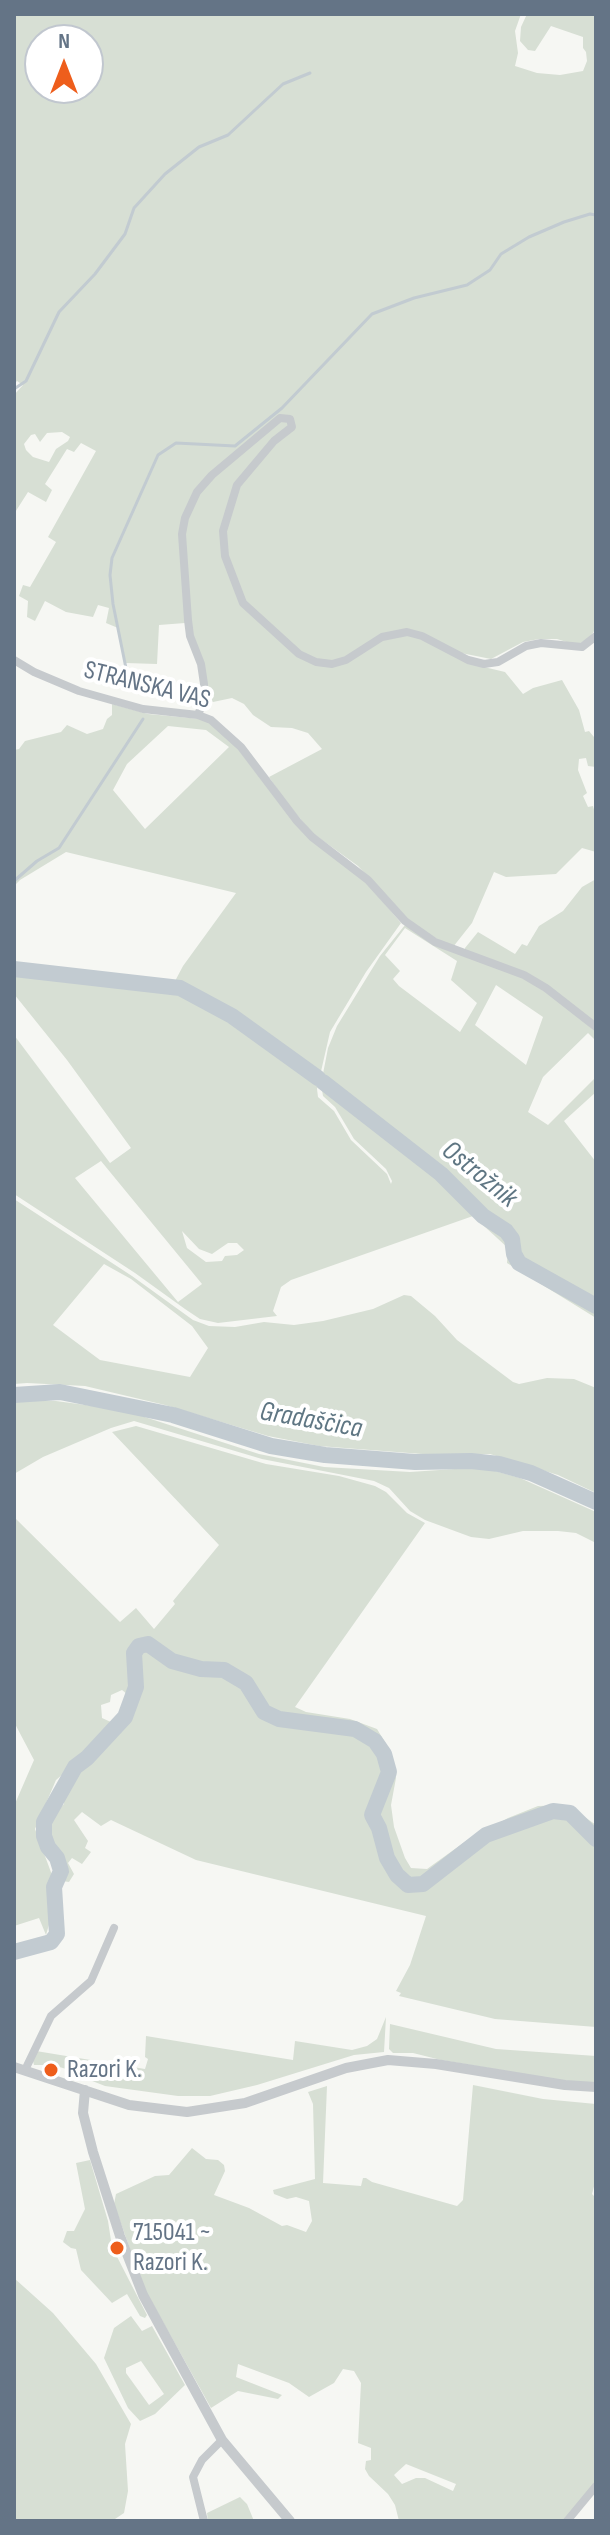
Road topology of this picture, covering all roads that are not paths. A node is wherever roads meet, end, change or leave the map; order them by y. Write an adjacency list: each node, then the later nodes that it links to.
1 (596, 636): 3 (street)
2 (14, 660): 3 (street, STRANSKA VAS)
3 (198, 715): 4 (street, STRANSKA VAS)
4 (596, 1027)
5 (114, 1928): 6 (street)
6 (19, 2069): 8 (street)
7 (596, 2087): 8 (street)
8 (85, 2090): 9 (street)
9 (222, 2440): 11 (street); 12 (street)
10 (596, 2486): 13 (street)
11 (204, 2521)
12 (290, 2521)
13 (567, 2521)

